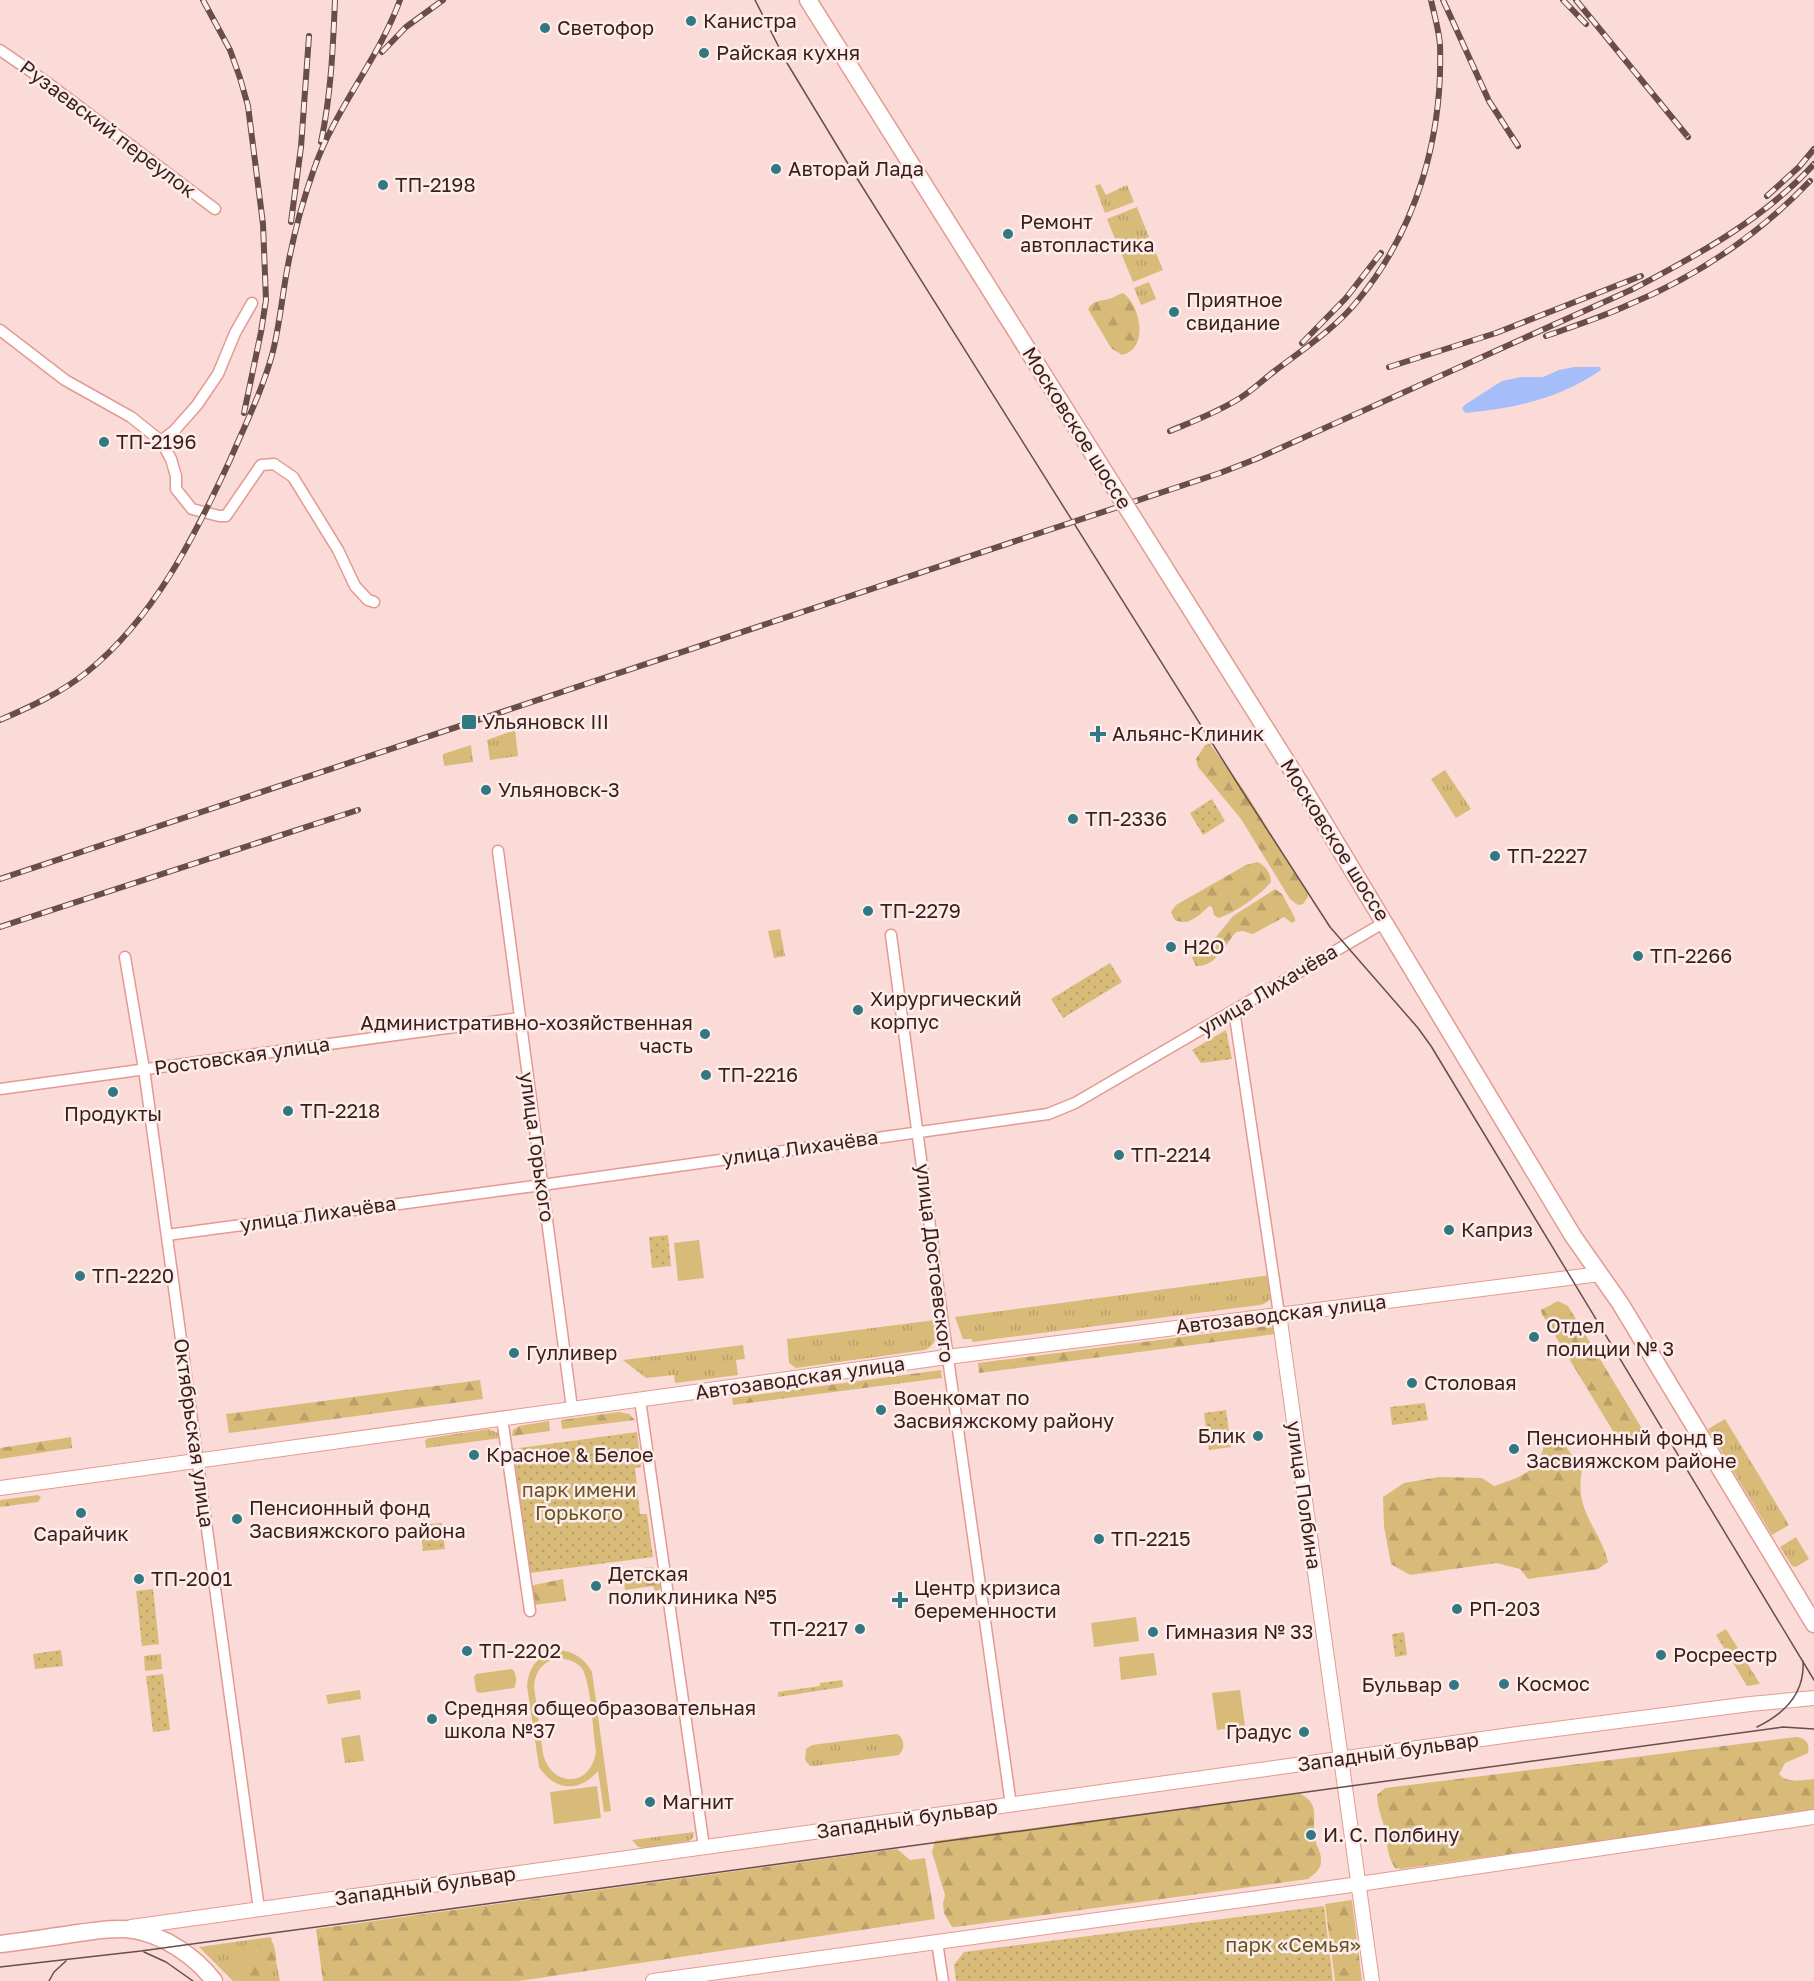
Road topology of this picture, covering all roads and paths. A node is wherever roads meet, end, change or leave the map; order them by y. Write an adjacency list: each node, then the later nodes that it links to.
1 (808, 0): 9 (main road, Московское шоссе, bridge)
2 (0, 50): 3 (street, Рузаевский переулок)
3 (215, 209)
4 (252, 303): 6 (street)
5 (0, 330): 6 (street)
6 (161, 441): 7 (street)
7 (374, 602)
8 (498, 851): 13 (street, улица Горького)
9 (1385, 922): 12 (street, улица Лихачёва); 19 (main road, Московское шоссе)
10 (891, 934): 16 (street, улица Достоевского)
11 (125, 957): 14 (street, Октябрьская улица)
12 (1234, 1010): 16 (street, улица Лихачёва); 20 (street, улица Полбина)
13 (520, 1018): 14 (street, Ростовская улица); 17 (street, улица Горького)
14 (144, 1070): 15 (street, Ростовская улица); 18 (street, Октябрьская улица)
15 (0, 1089)
16 (918, 1131): 17 (street, улица Лихачёва); 21 (street, улица Достоевского)
17 (542, 1185): 18 (street, улица Лихачёва); 23 (street, улица Горького)
18 (167, 1234): 25 (street, Октябрьская улица)
19 (1600, 1274): 20 (street, Автозаводская улица); 28 (main road, Московское шоссе)
20 (1279, 1314): 21 (street, Автозаводская улица); 30 (street, улица Полбина)
21 (947, 1357): 22 (street, Автозаводская улица); 31 (street, улица Достоевского)
22 (640, 1400): 23 (street, Автозаводская улица); 33 (street)
23 (572, 1408): 24 (street, Автозаводская улица)
24 (502, 1418): 25 (street, Автозаводская улица); 27 (street)
25 (198, 1460): 26 (street, Автозаводская улица); 35 (street, Октябрьская улица)
26 (0, 1488)
27 (530, 1611)
28 (1814, 1624)
29 (1814, 1698): 30 (street, Западный бульвар)
30 (1341, 1758): 31 (street, Западный бульвар); 34 (street, улица Полбина)
31 (1011, 1805): 33 (street, Западный бульвар)
32 (1814, 1817): 34 (street)
33 (704, 1847): 35 (street, Западный бульвар)
34 (1359, 1884): 37 (street); 42 (street, улица Полбина)
35 (259, 1909): 36 (street, Западный бульвар)
36 (119, 1929): 38 (main road, Западный бульвар); 39 (main road)
37 (938, 1942): 40 (street); 41 (street)
38 (0, 1944)
39 (214, 1981)
40 (653, 1981)
41 (943, 1981)
42 (1372, 1981)

